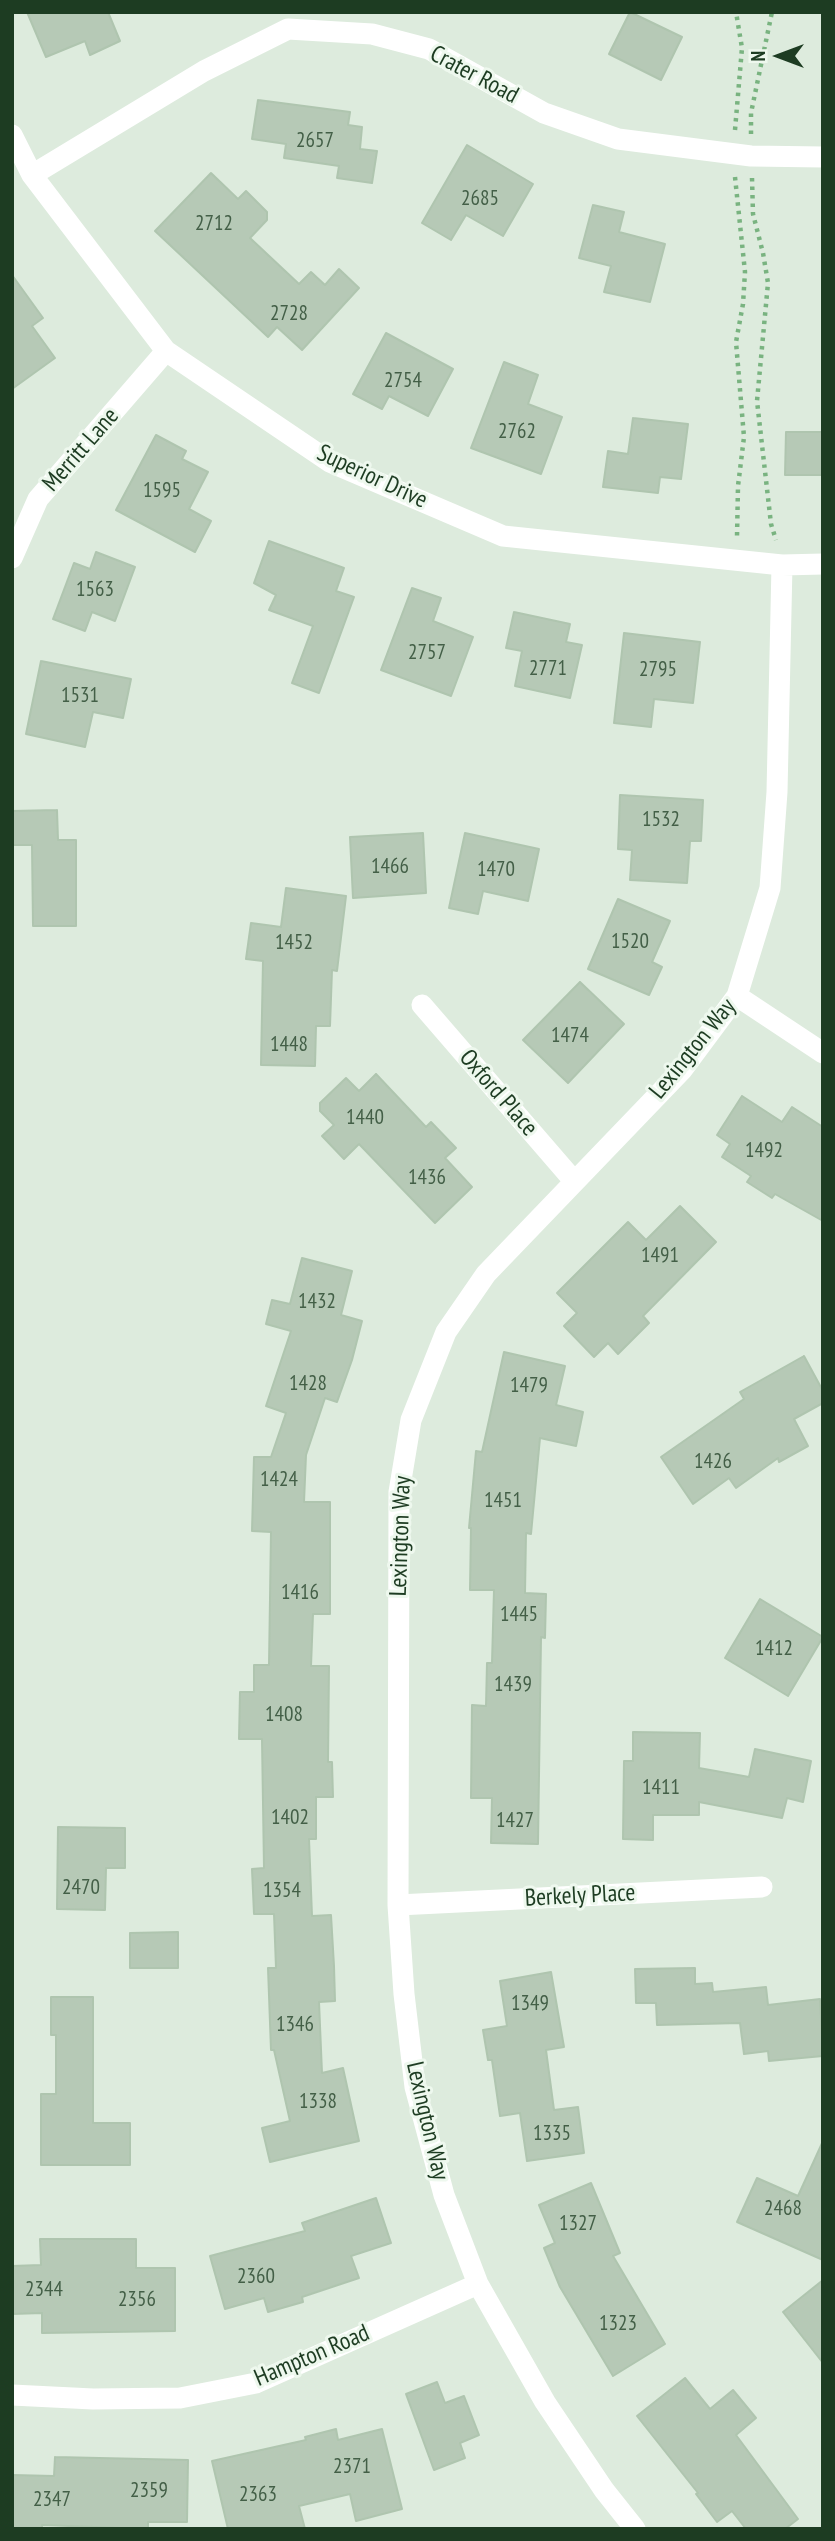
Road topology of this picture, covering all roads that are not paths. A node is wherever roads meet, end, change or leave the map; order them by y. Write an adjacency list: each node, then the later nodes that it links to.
1 (12, 135): 3 (street, Superior Drive)
2 (823, 156): 3 (street, Crater Road)
3 (32, 175): 4 (street, Superior Drive)
4 (166, 351): 5 (street, Merritt Lane); 7 (street, Superior Drive)
5 (12, 558)
6 (823, 564): 7 (street, Superior Drive)
7 (782, 565): 8 (street, Lexington Way)
8 (737, 996): 10 (street); 11 (street, Lexington Way)
9 (422, 1005): 11 (street, Oxford Place)
10 (823, 1053)
11 (574, 1181): 13 (street, Lexington Way)
12 (762, 1887): 13 (street, Berkely Place)
13 (398, 1905): 14 (street, Lexington Way)
14 (478, 2284): 15 (street, Hampton Road); 16 (street, Lexington Way)
15 (12, 2396)
16 (635, 2529)

